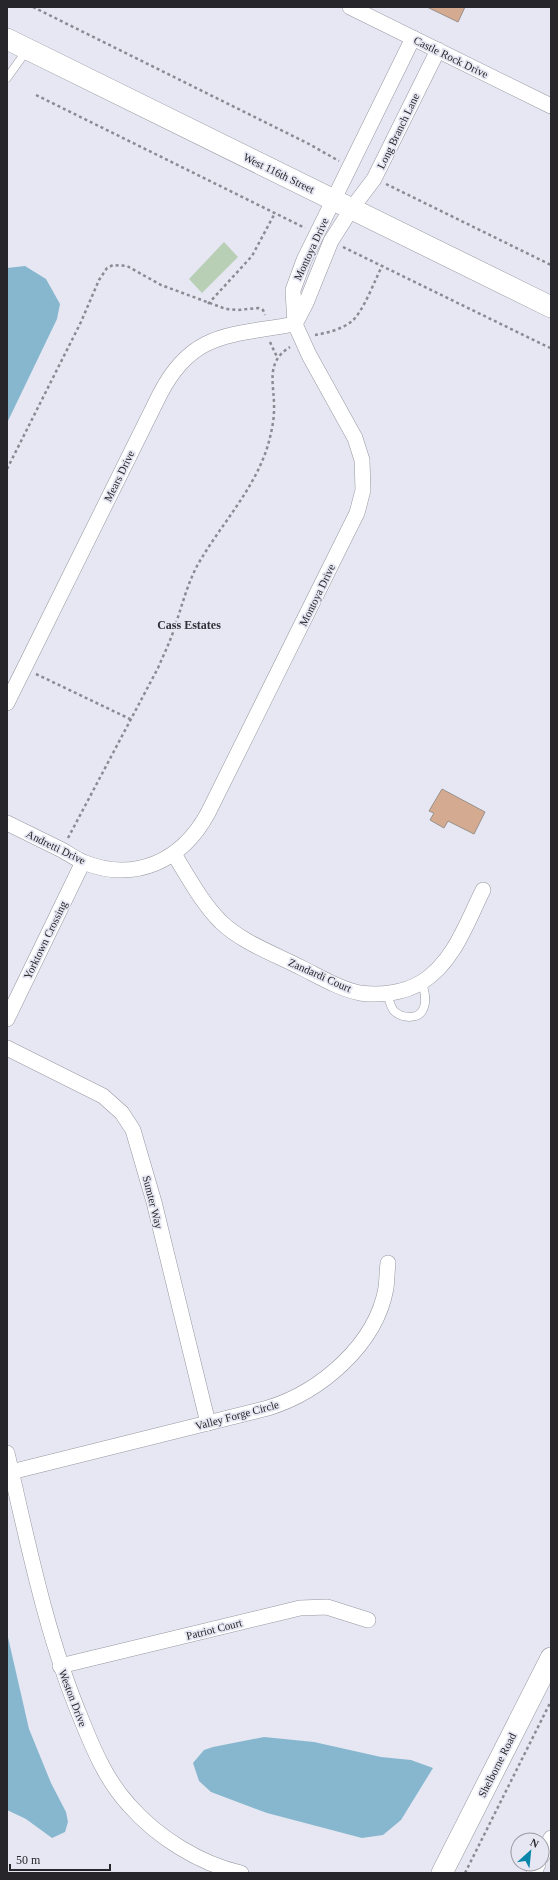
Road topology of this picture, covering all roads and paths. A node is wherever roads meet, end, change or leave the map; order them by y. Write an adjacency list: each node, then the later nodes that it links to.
1 (32, 7): 10 (path)
2 (350, 7): 3 (street, Castle Rock Drive)
3 (413, 38): 6 (street, Castle Rock Drive); 10 (street)
4 (7, 39): 5 (main road, West 116th Street)
5 (27, 49): 7 (lane); 12 (main road, West 116th Street)
6 (438, 50): 9 (street, Castle Rock Drive); 11 (street, Long Branch Lane)
7 (7, 78)
8 (36, 95): 13 (path)
9 (551, 106)
10 (349, 166): 12 (street)
11 (374, 179): 12 (street, Long Branch Lane); 16 (path)
12 (343, 204): 14 (street, Montoya Drive); 15 (street, Montoya Drive); 19 (main road, West 116th Street)
13 (275, 213): 14 (path); 18 (path)
14 (317, 234): 20 (street, Montoya Drive)
15 (331, 241): 17 (path); 20 (street, Montoya Drive)
16 (551, 264)
17 (382, 266): 22 (path); 23 (path)
18 (208, 304): 21 (path); 25 (path)
19 (551, 307)
20 (296, 324): 21 (street, Mears Drive); 22 (street, Montoya Drive)
21 (267, 329): 24 (path); 26 (street, Mears Drive)
22 (303, 340): 24 (path); 31 (street, Montoya Drive)
23 (550, 348)
24 (277, 357): 28 (path)
25 (7, 469)
26 (24, 668): 27 (street, Mears Drive); 28 (path)
27 (7, 703)
28 (130, 719): 30 (path)
29 (7, 823): 30 (street, Andretti Drive)
30 (62, 850): 32 (street, Andretti Drive)
31 (174, 854): 32 (street, Andretti Drive); 35 (street, Zandardi Court)
32 (83, 862): 36 (street, Yorktown Crossing)
33 (483, 890): 34 (street, Zandardi Court)
34 (422, 982): 35 (street, Zandardi Court); 35 (lane)
35 (387, 993)
36 (7, 1019)
37 (7, 1048): 39 (street, Sumter Way)
38 (388, 1263): 39 (street, Valley Forge Circle)
39 (208, 1423): 41 (street, Valley Forge Circle)
40 (7, 1453): 41 (street, Weston Drive)
41 (9, 1473): 44 (street, Weston Drive)
42 (368, 1620): 44 (street, Patriot Court)
43 (551, 1658): 47 (main road, Shelborne Road)
44 (60, 1666): 46 (street, Weston Drive)
45 (551, 1701): 48 (path)
46 (241, 1873)
47 (442, 1873)
48 (465, 1873)

